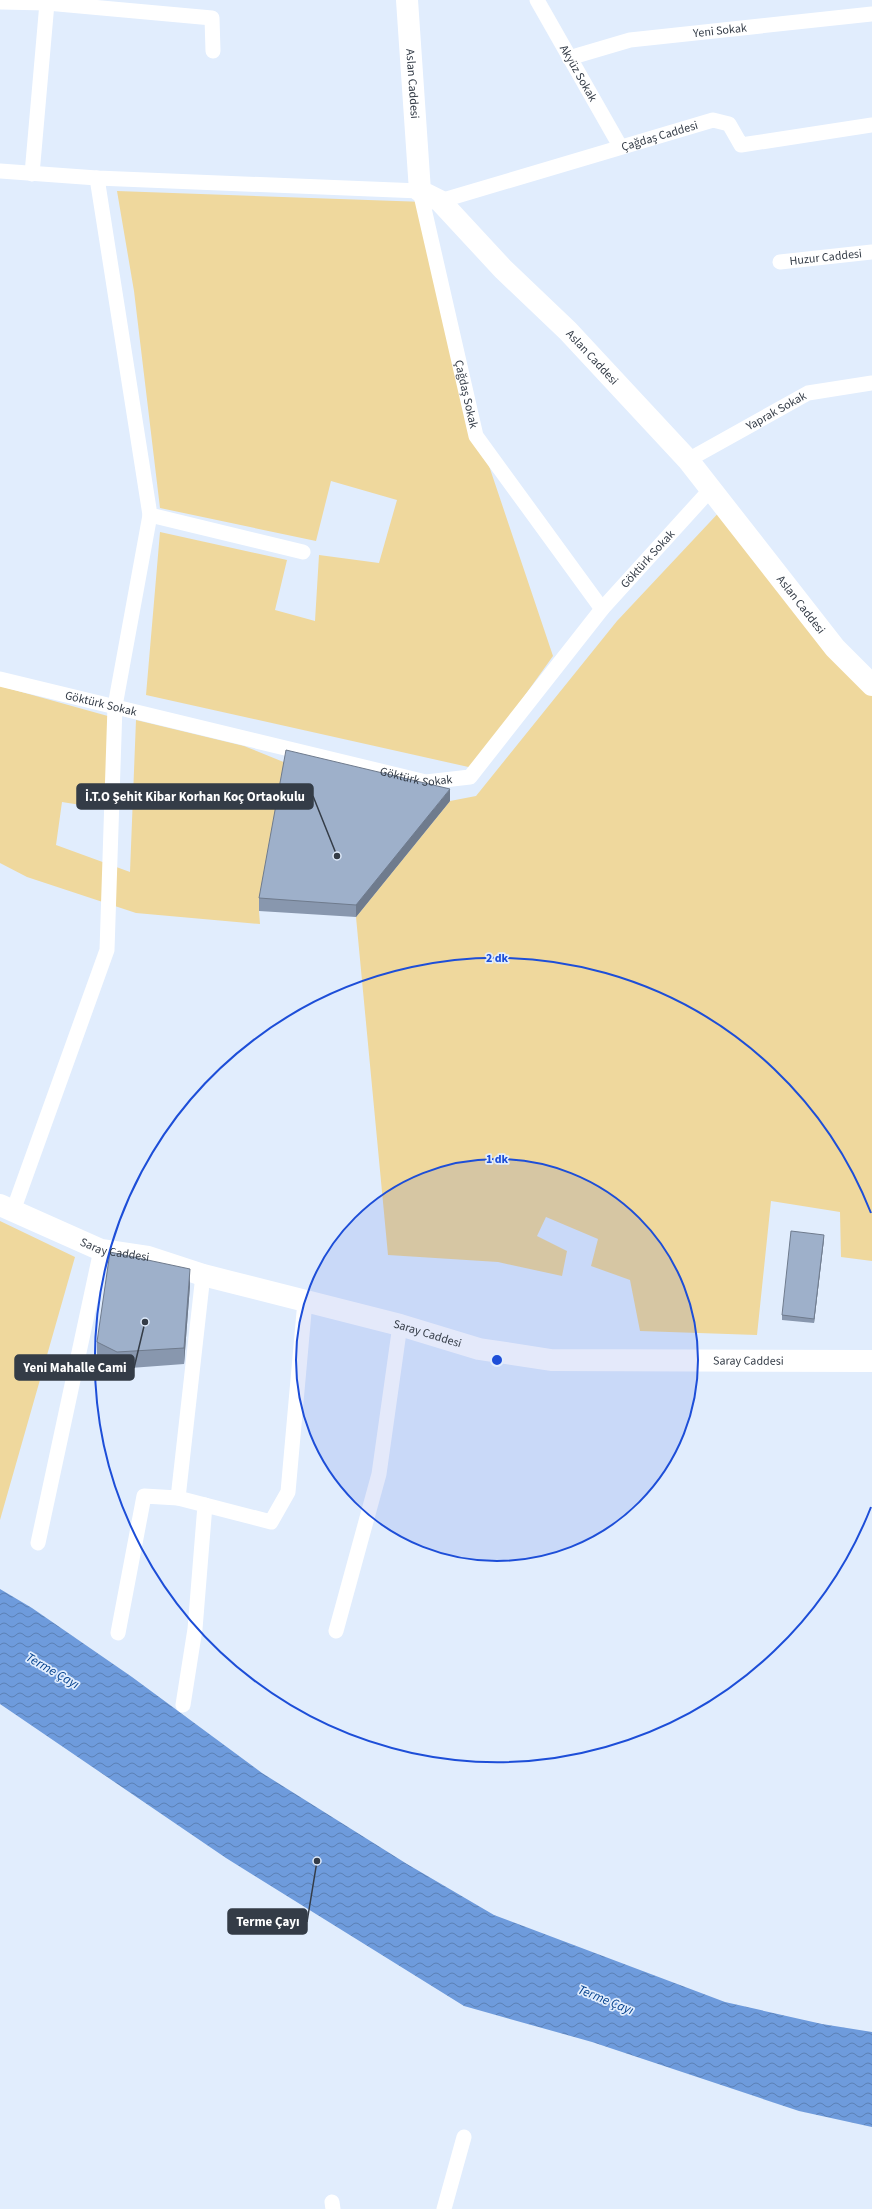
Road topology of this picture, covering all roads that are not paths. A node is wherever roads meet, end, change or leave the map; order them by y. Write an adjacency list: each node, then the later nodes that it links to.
1 (407, 0): 13 (main road, Aslan Caddesi)
2 (537, 0): 7 (street, Akyüz Sokak)
3 (0, 2): 4 (street)
4 (47, 3): 6 (street); 11 (street)
5 (872, 14): 7 (street, Yeni Sokak)
6 (213, 51)
7 (570, 58): 9 (street, Akyüz Sokak)
8 (872, 125): 9 (street, Çağdaş Caddesi)
9 (620, 146): 14 (street, Çağdaş Caddesi)
10 (0, 171): 11 (street)
11 (32, 174): 12 (street)
12 (97, 178): 13 (street); 20 (street)
13 (420, 191): 14 (main road, Aslan Caddesi); 22 (street, Çağdaş Sokak)
14 (440, 202): 18 (main road, Aslan Caddesi)
15 (872, 252): 16 (street, Huzur Caddesi)
16 (780, 262)
17 (872, 383): 18 (street, Yaprak Sokak)
18 (688, 460): 19 (main road, Aslan Caddesi)
19 (710, 490): 22 (street, Göktürk Sokak); 24 (main road, Aslan Caddesi)
20 (150, 515): 21 (street); 25 (street)
21 (303, 552)
22 (602, 609): 25 (street, Göktürk Sokak)
23 (0, 679): 25 (street, Göktürk Sokak)
24 (872, 685)
25 (115, 706): 26 (street)
26 (6, 1208): 27 (main road, Saray Caddesi)
27 (101, 1250): 28 (main road, Saray Caddesi); 34 (street)
28 (203, 1275): 29 (main road, Saray Caddesi); 32 (street)
29 (305, 1301): 30 (main road, Saray Caddesi); 33 (street)
30 (400, 1326): 31 (main road, Saray Caddesi); 35 (street)
31 (872, 1361)
32 (178, 1498): 33 (street); 36 (street)
33 (205, 1505): 37 (street)
34 (38, 1543)
35 (336, 1631)
36 (118, 1633)
37 (183, 1705)
38 (464, 2137): 39 (street)
39 (444, 2209)

